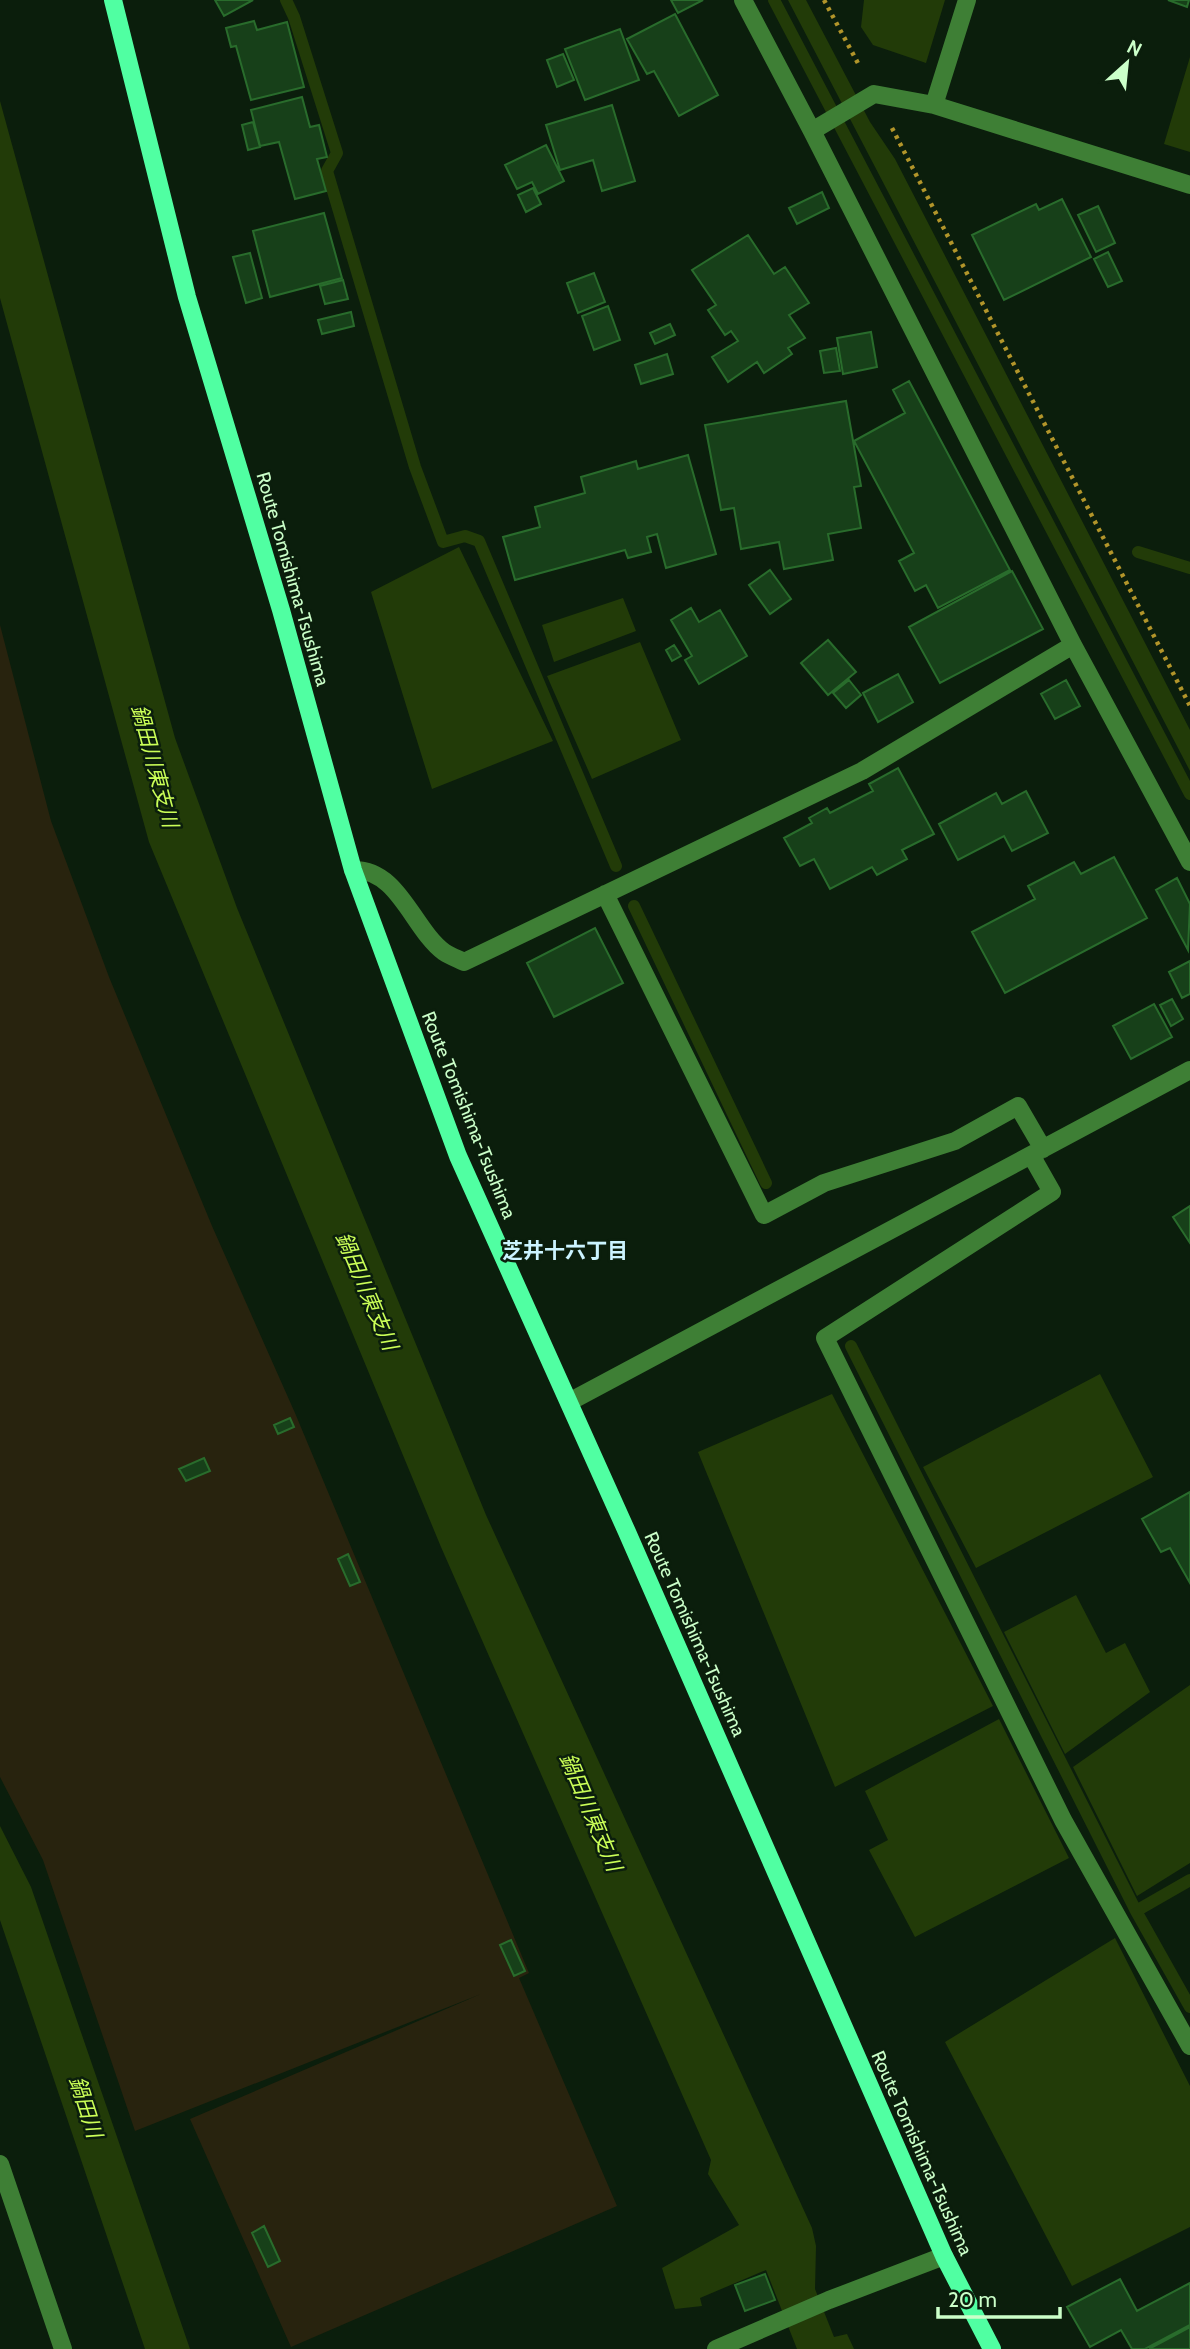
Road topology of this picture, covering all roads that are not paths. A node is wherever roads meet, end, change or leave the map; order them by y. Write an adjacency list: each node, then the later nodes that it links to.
1 (113, 0): 9 (main road, Route Tomishima-Tsushima)
2 (743, 0): 5 (street)
3 (967, 0): 4 (street)
4 (934, 106): 5 (street); 6 (street)
5 (818, 127): 7 (street)
6 (1190, 185)
7 (1073, 645): 8 (street); 10 (street)
8 (1190, 862)
9 (353, 870): 10 (street); 13 (main road, Route Tomishima-Tsushima)
10 (605, 894): 12 (street)
11 (1190, 1070): 12 (street)
12 (1037, 1152): 13 (street); 14 (street)
13 (569, 1402): 16 (main road, Route Tomishima-Tsushima)
14 (1190, 2046)
15 (0, 2164): 17 (street)
16 (944, 2256): 18 (street); 19 (main road, Route Tomishima-Tsushima)
17 (63, 2349)
18 (716, 2349)
19 (992, 2349)

